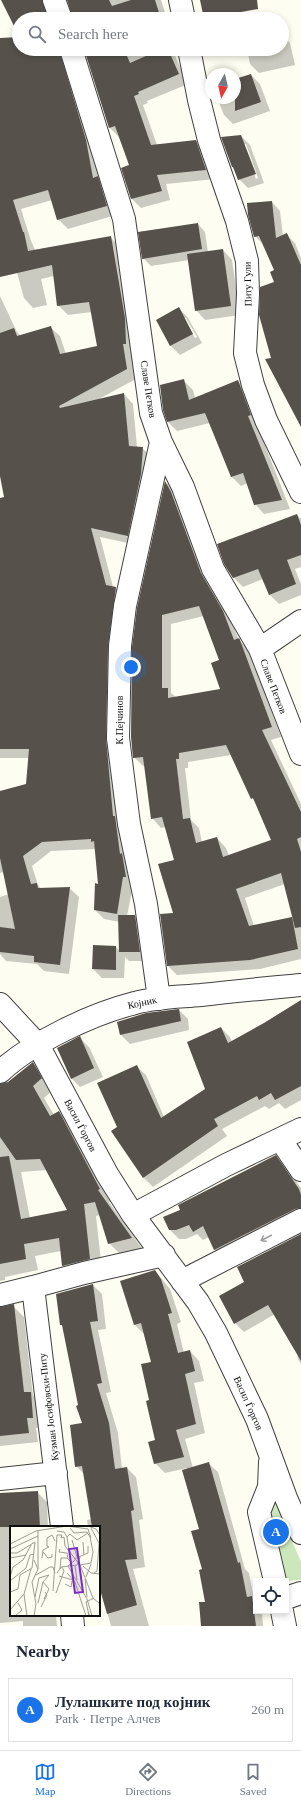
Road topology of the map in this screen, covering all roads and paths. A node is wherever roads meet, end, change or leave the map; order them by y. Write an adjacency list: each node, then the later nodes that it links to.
1 (54, 0): 3 (street)
2 (180, 0): 4 (street)
3 (58, 12)
4 (183, 12)
5 (73, 56): 7 (street, Славе Петков)
6 (190, 56): 8 (street, Питу Гули)
7 (161, 442): 10 (street, Славе Петков); 13 (street, К.Пејчинов)
8 (299, 484)
9 (301, 621): 10 (street)
10 (260, 649): 11 (street, Славе Петков)
11 (301, 754)
12 (301, 984): 13 (street, Којник)
13 (159, 999): 15 (street, Којник)
14 (0, 1004): 15 (street, Васил Ѓоргов)
15 (38, 1045): 16 (street, Којник); 20 (street, Васил Ѓоргов)
16 (0, 1072)
17 (301, 1129): 18 (street)
18 (280, 1139): 19 (street); 20 (street)
19 (301, 1170)
20 (133, 1215): 22 (street, Васил Ѓоргов)
21 (301, 1220): 23 (street, one-way to 23)
22 (164, 1255): 23 (street, Васил Ѓоргов); 24 (street)
23 (182, 1281): 26 (street, Васил Ѓоргов)
24 (33, 1287): 25 (street); 27 (street, Кузман Јосифовски-Питу)
25 (0, 1295)
26 (270, 1456): 30 (street, Васил Ѓоргов); 31 (street)
27 (56, 1473): 28 (street); 29 (street, Кузман Јосифовски-Питу)
28 (0, 1479)
29 (62, 1526)
30 (301, 1533)
31 (274, 1578)
32 (301, 1593): 33 (street)
33 (289, 1597)
34 (283, 1614): 37 (street)
35 (72, 1616): 36 (street)
36 (73, 1626)
37 (285, 1626)

